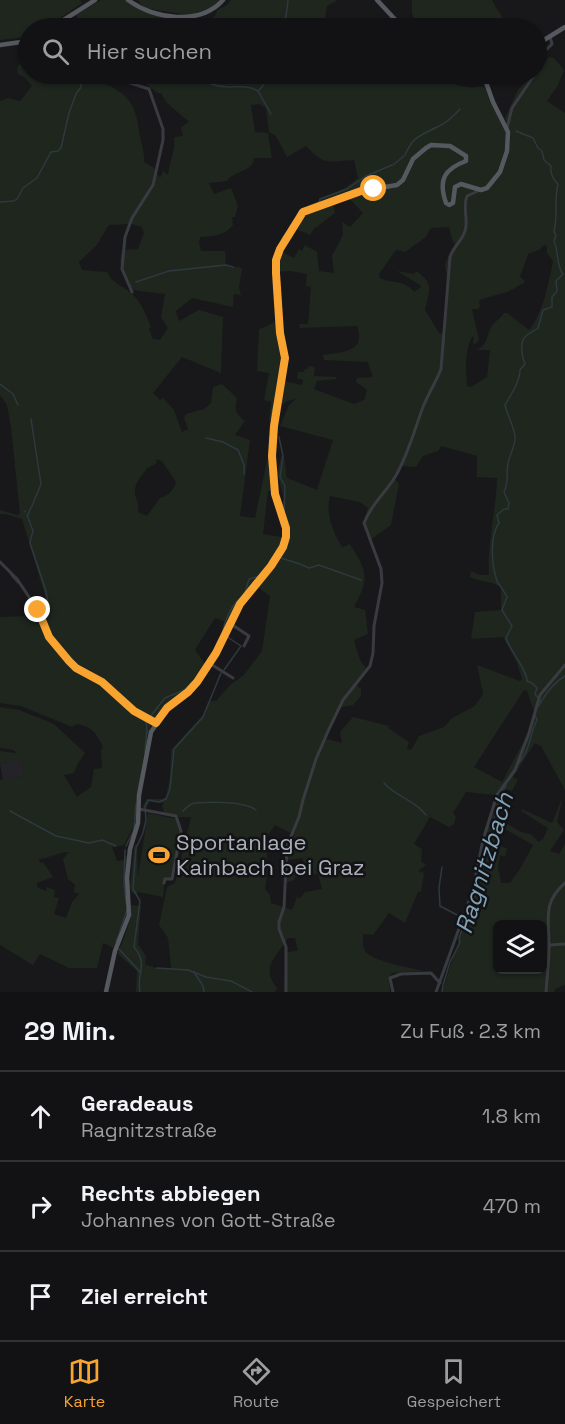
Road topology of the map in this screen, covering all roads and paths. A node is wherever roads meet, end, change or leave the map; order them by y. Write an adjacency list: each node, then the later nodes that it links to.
1 (95, 0): 5 (main road)
2 (128, 0): 3 (main road)
3 (223, 0)
4 (376, 0): 6 (main road)
5 (70, 18)
6 (393, 18)
7 (565, 27): 8 (main road)
8 (550, 38): 9 (main road); 12 (street)
9 (547, 40)
10 (18, 42): 11 (main road)
11 (0, 45)
12 (547, 49)
13 (134, 84): 18 (street)
14 (487, 84): 16 (main road)
15 (528, 84): 16 (street)
16 (507, 128): 17 (main road)
17 (481, 190): 20 (main road); 33 (street)
18 (132, 292)
19 (0, 562): 25 (street)
20 (229, 623): 21 (street); 22 (main road)
21 (244, 646)
22 (209, 663): 24 (street); 25 (main road)
23 (565, 665): 31 (street)
24 (233, 678)
25 (156, 723): 26 (main road)
26 (143, 810): 27 (street); 32 (main road)
27 (164, 883)
28 (565, 883): 30 (street)
29 (565, 944): 30 (street)
30 (550, 945): 36 (street)
31 (440, 983): 34 (street); 35 (street)
32 (106, 992)
33 (286, 992)
34 (393, 992)
35 (436, 992)
36 (546, 992)

